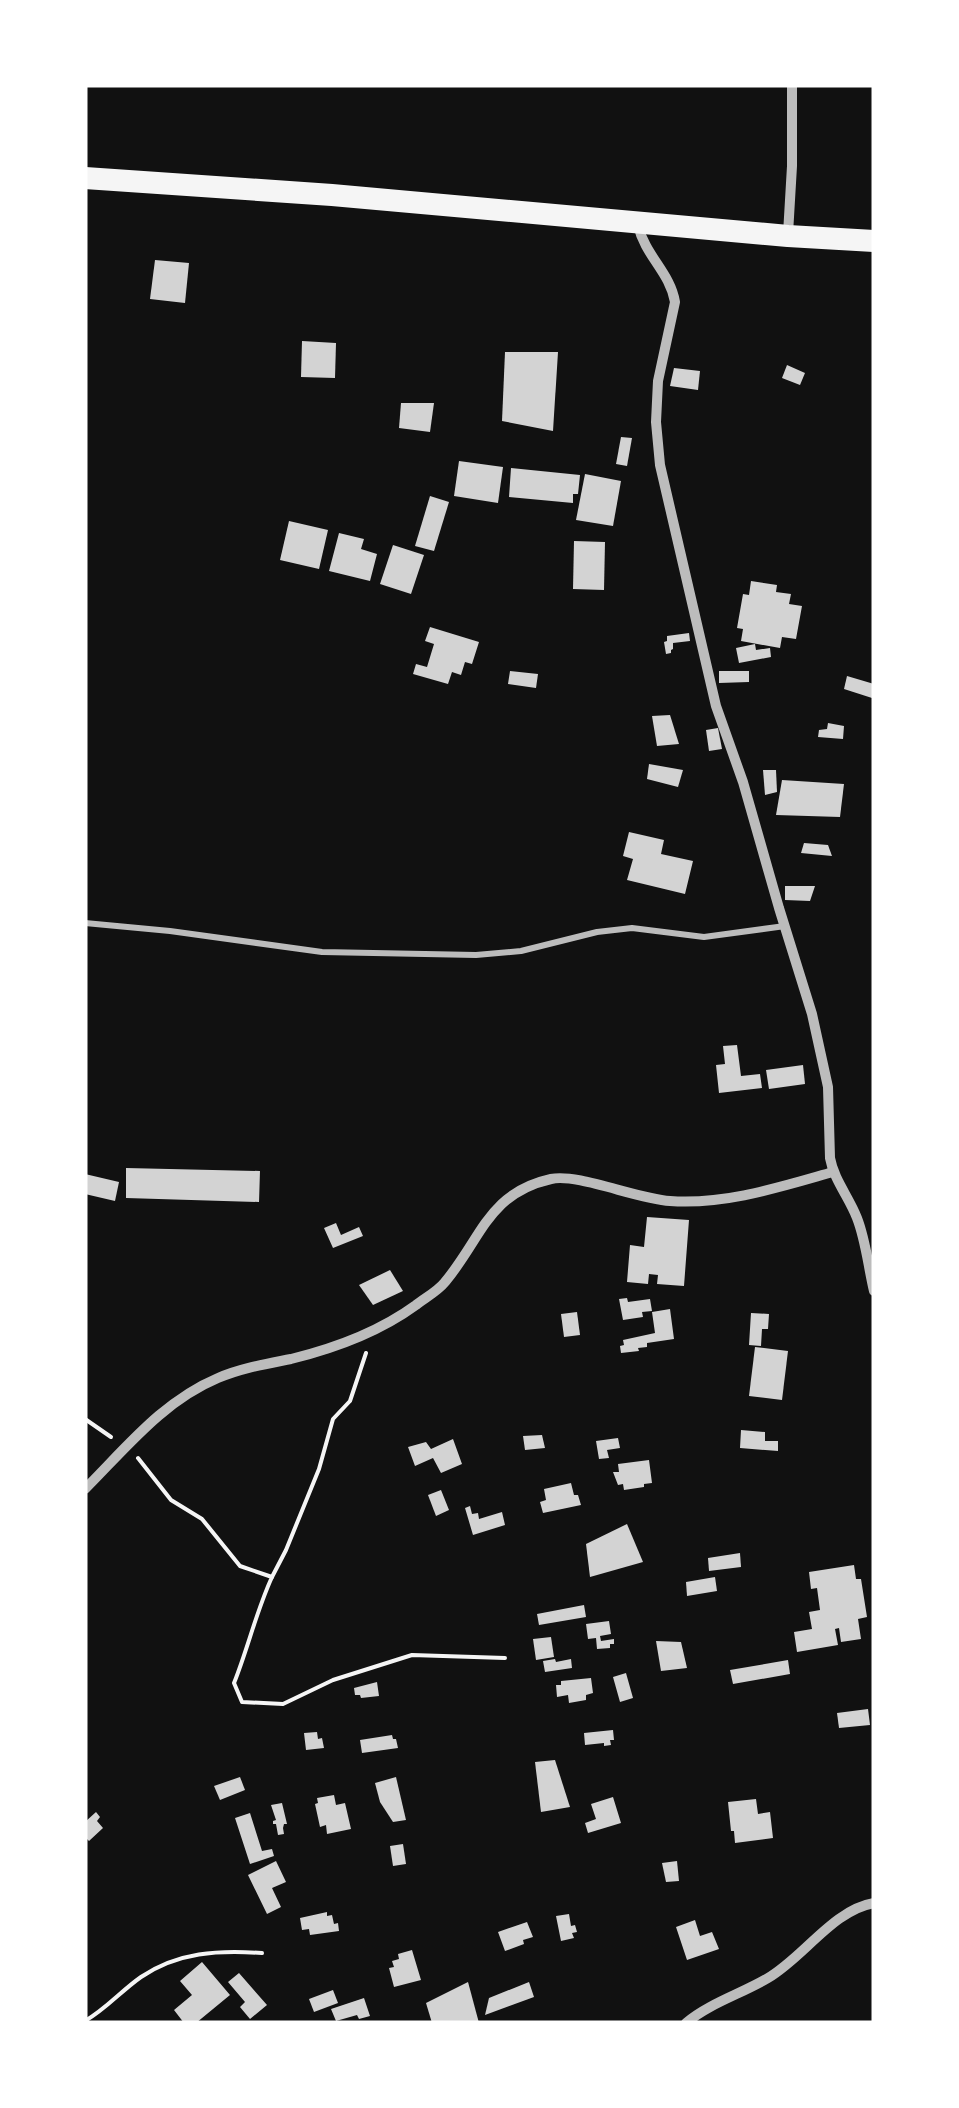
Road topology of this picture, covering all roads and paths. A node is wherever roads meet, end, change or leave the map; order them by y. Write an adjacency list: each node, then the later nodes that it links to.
1 (792, 85): 4 (street)
2 (85, 178): 3 (highway)
3 (638, 222): 4 (highway); 7 (street)
4 (788, 236): 5 (highway)
5 (874, 241)
6 (85, 923): 7 (lane)
7 (785, 926): 8 (street)
8 (834, 1172): 9 (street); 10 (street)
9 (874, 1291)
10 (373, 1330): 12 (street); 14 (path)
11 (85, 1419): 12 (path)
12 (127, 1446): 13 (street); 14 (path)
13 (85, 1490)
14 (272, 1577): 15 (path)
15 (506, 1658)
16 (874, 1903): 19 (street)
17 (262, 1953): 18 (path)
18 (85, 2021)
19 (686, 2023)

